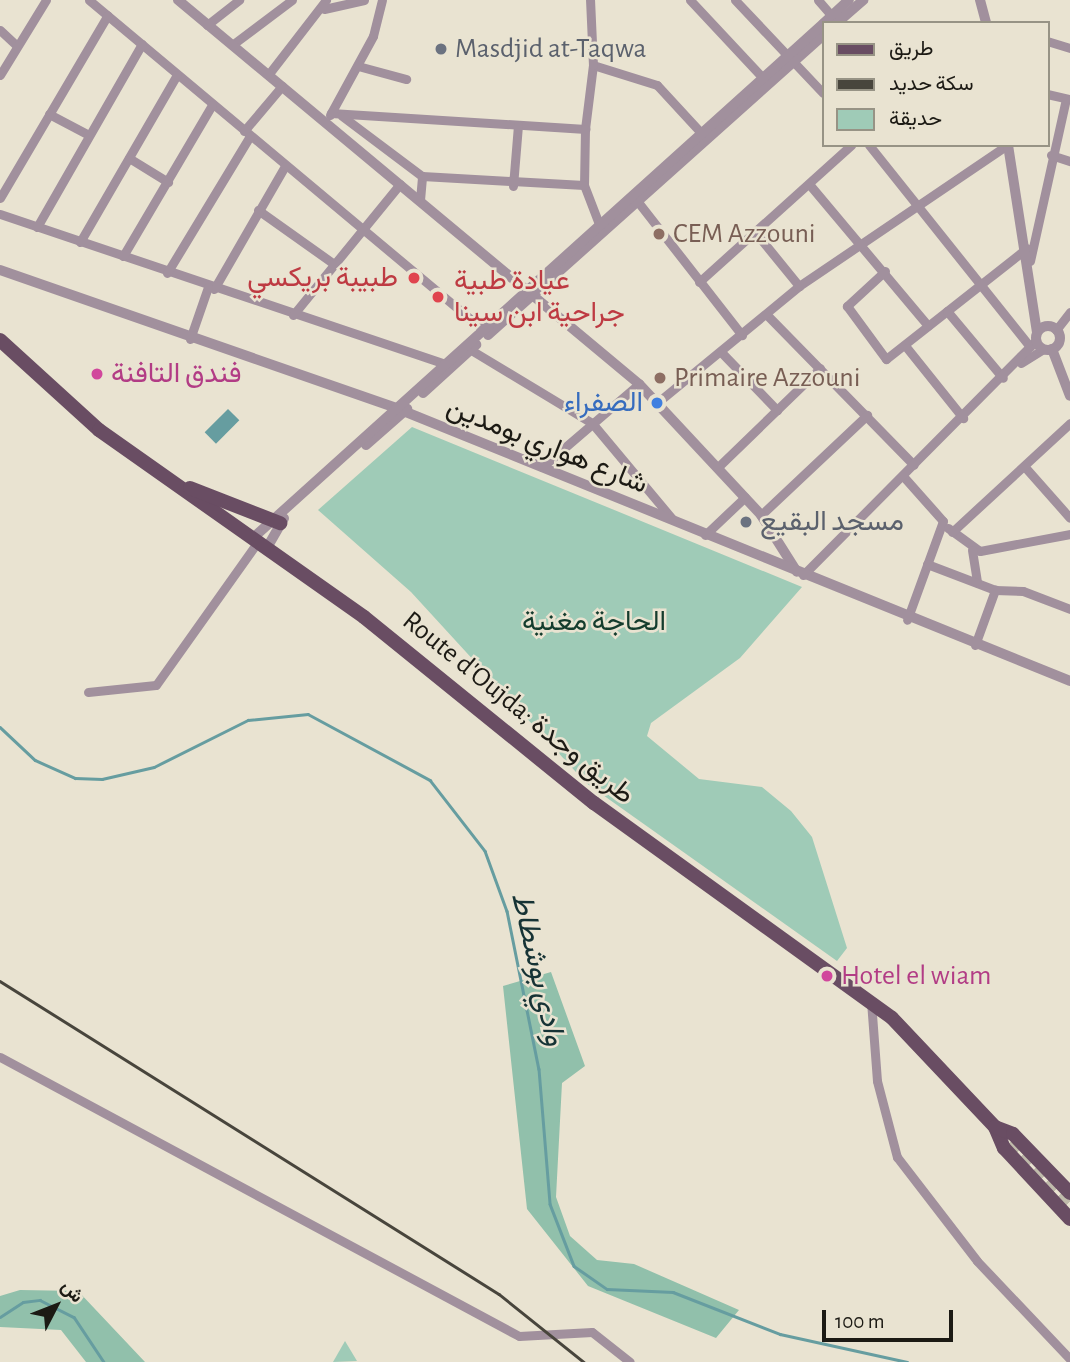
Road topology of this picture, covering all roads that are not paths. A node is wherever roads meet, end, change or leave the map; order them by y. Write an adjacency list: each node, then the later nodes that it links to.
1 (46, 0): 27 (street)
2 (89, 0): 17 (street)
3 (239, 0): 20 (street)
4 (292, 0): 26 (street)
5 (364, 0): 14 (street)
6 (382, 0): 31 (street)
7 (590, 0): 30 (street)
8 (690, 0): 36 (street)
9 (818, 0): 18 (street)
10 (849, 0): 18 (street)
11 (863, 0): 18 (street)
12 (980, 0): 19 (street)
13 (183, 1): 20 (street)
14 (349, 2): 16 (street)
15 (741, 2): 29 (street)
16 (325, 4): 34 (street)
17 (108, 15): 25 (street); 42 (street)
18 (829, 21)
19 (985, 21)
20 (208, 25): 26 (street)
21 (822, 28): 29 (street)
22 (0, 30): 27 (street)
23 (822, 37): 29 (street)
24 (1049, 42): 28 (street)
25 (142, 44): 33 (street); 47 (street)
26 (232, 45): 34 (street)
27 (18, 46): 32 (street)
28 (1070, 48)
29 (791, 59): 36 (street); 38 (street); 48 (street)
30 (593, 65): 45 (street); 48 (street)
31 (358, 66): 35 (street); 43 (street)
32 (0, 75)
33 (177, 75): 41 (street); 54 (street)
34 (268, 75): 37 (street)
35 (406, 79)
36 (763, 79): 48 (street)
37 (282, 86): 43 (street); 46 (street)
38 (822, 92)
39 (1049, 94): 40 (street)
40 (1068, 99): 53 (street)
41 (212, 105): 46 (street); 58 (street)
42 (49, 114): 47 (street); 63 (street)
43 (332, 116): 44 (street); 57 (street); 59 (street)
44 (518, 125): 45 (street); 62 (street)
45 (586, 129): 61 (street)
46 (247, 134): 56 (street); 81 (street)
47 (89, 135): 69 (street)
48 (705, 137): 65 (street); 70 (street)
49 (848, 147): 60 (street)
50 (871, 147): 66 (street)
51 (1005, 147): 66 (street)
52 (1008, 147): 75 (street)
53 (1051, 155): 55 (street); 77 (street)
54 (129, 158): 58 (street); 73 (street)
55 (1070, 161)
56 (285, 166): 67 (street); 71 (street)
57 (422, 176): 62 (street); 64 (street)
58 (168, 182): 76 (street)
59 (400, 184): 64 (street); 71 (street)
60 (810, 184): 72 (street); 74 (street)
61 (584, 185): 62 (street); 70 (street)
62 (513, 186)
63 (0, 198)
64 (420, 200): 86 (street)
65 (638, 202): 70 (street); 82 (street)
66 (915, 202): 74 (street); 83 (street)
67 (258, 210): 78 (street); 85 (street)
68 (0, 214): 69 (street)
69 (37, 227): 73 (street)
70 (600, 229): 86 (street)
71 (363, 230): 78 (street); 94 (street)
72 (755, 232): 82 (street); 84 (street)
73 (80, 242): 76 (street)
74 (862, 245): 80 (street); 84 (street)
75 (1027, 248): 77 (street); 83 (street)
76 (123, 256): 81 (street)
77 (1030, 261): 87 (street)
78 (334, 264): 91 (street)
79 (0, 270): 96 (street, شارع هواري بومدين)
80 (885, 271): 92 (street); 99 (street)
81 (167, 273): 85 (street)
82 (699, 282): 95 (street)
83 (979, 285): 88 (street); 98 (street)
84 (799, 286): 90 (street)
85 (211, 288): 91 (street); 96 (street)
86 (532, 292): 94 (street); 105 (street)
87 (1035, 298): 93 (street); 98 (street)
88 (947, 311): 92 (street); 104 (street)
89 (1070, 312): 93 (street)
90 (766, 314): 95 (street); 103 (street)
91 (293, 315): 102 (street)
92 (928, 326): 99 (street)
93 (1053, 328): 98 (street); 98 (street)
94 (486, 332): 100 (street); 102 (street)
95 (742, 335): 101 (street)
96 (190, 339): 108 (street, شارع هواري بومدين)
97 (0, 340): 119 (main road, Route d'Oujda; طريق وجدة)
98 (1040, 344): 104 (street); 106 (street)
99 (906, 348): 111 (street)
100 (471, 350): 108 (street); 112 (street)
101 (721, 352): 107 (street); 109 (street)
102 (445, 364): 108 (street)
103 (820, 368): 109 (street); 110 (street)
104 (1003, 378): 111 (street)
105 (639, 384): 107 (street); 112 (street)
106 (1070, 396)
107 (658, 402): 117 (street)
108 (399, 410): 116 (street, شارع هواري بومدين); 123 (street)
109 (778, 410): 117 (street)
110 (867, 415): 114 (street); 122 (street)
111 (963, 418): 114 (street)
112 (592, 423): 116 (street); 125 (street)
113 (1070, 423): 115 (street)
114 (914, 465): 118 (street)
115 (1024, 466): 121 (street); 126 (street)
116 (542, 467): 125 (street, شارع هواري بومدين)
117 (718, 467): 120 (street)
118 (903, 475): 124 (street); 132 (street)
119 (186, 488): 123 (main road); 129 (main road, Route d'Oujda; طريق وجدة)
120 (745, 498): 122 (street); 128 (street)
121 (1069, 513)
122 (761, 515): 132 (street)
123 (276, 521): 129 (street); 129 (street)
124 (943, 522): 126 (street); 131 (street)
125 (676, 524): 128 (street, شارع هواري بومدين)
126 (952, 532): 130 (street)
127 (1070, 534): 130 (street)
128 (705, 535): 132 (street, شارع هواري بومدين)
129 (260, 541): 139 (street); 140 (main road, Route d'Oujda; طريق وجدة)
130 (972, 550): 133 (street)
131 (928, 564): 133 (street); 136 (street)
132 (800, 574): 136 (street, شارع هواري بومدين)
133 (977, 583): 134 (street)
134 (995, 590): 135 (street); 137 (street)
135 (1070, 608)
136 (907, 620): 137 (street, شارع هواري بومدين)
137 (975, 645): 138 (street, شارع هواري بومدين)
138 (1070, 681)
139 (88, 692)
140 (872, 1001): 142 (main road, Route d'Oujda; طريق وجدة); 145 (street)
141 (0, 1057): 146 (street)
142 (995, 1127): 143 (main road, Route d'Oujda; طريق وجدة); 144 (main road, Route d'Oujda; طريق وجدة)
143 (1070, 1194)
144 (1070, 1219)
145 (1070, 1359)
146 (630, 1362)

